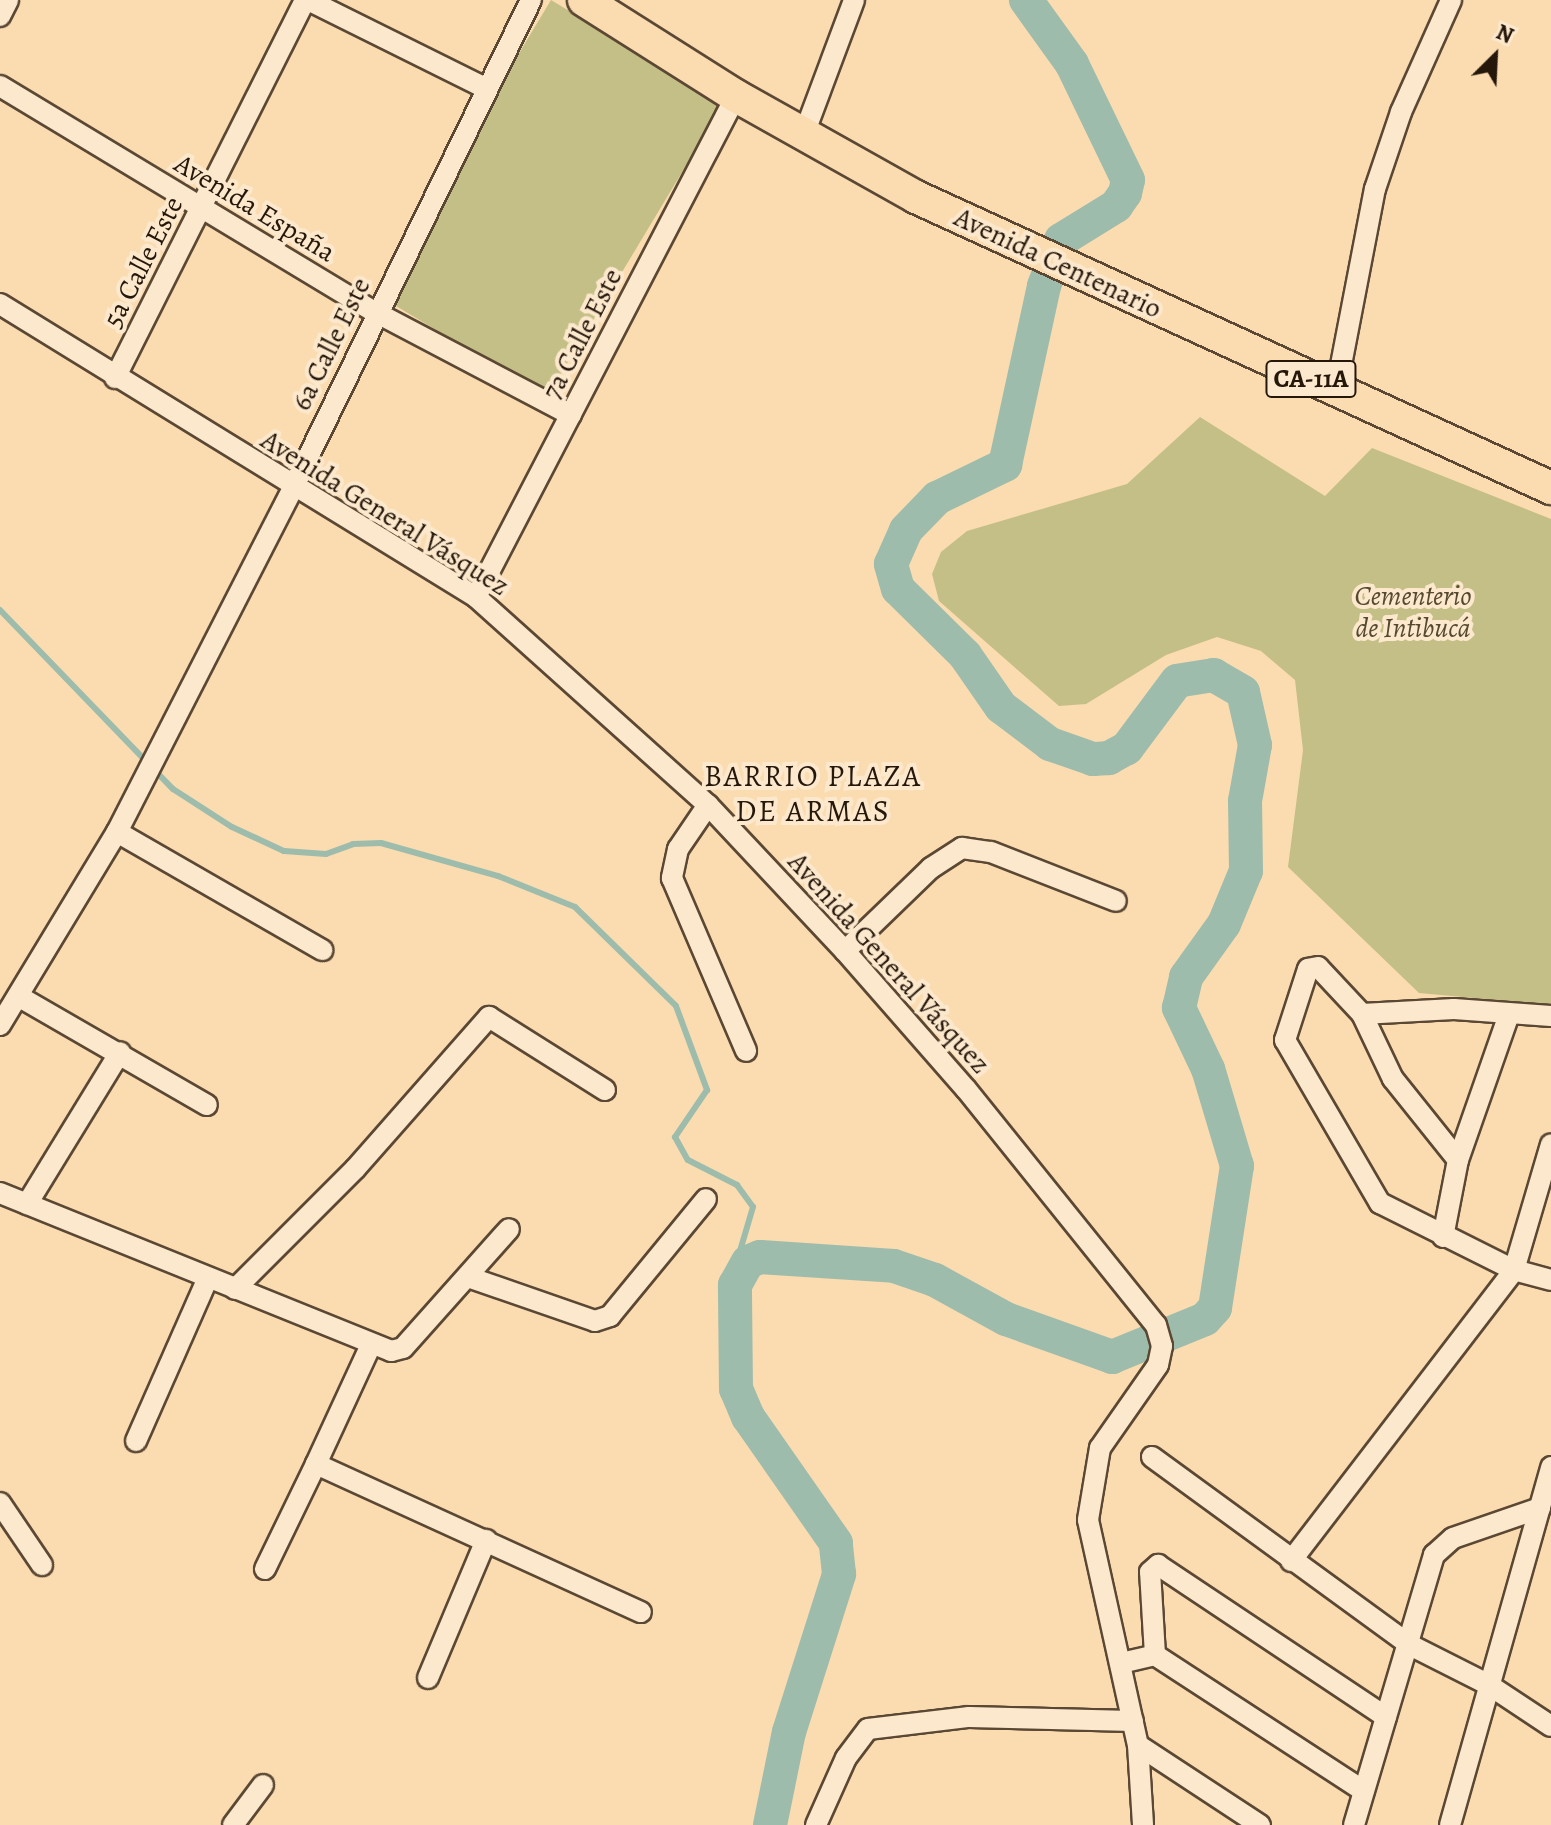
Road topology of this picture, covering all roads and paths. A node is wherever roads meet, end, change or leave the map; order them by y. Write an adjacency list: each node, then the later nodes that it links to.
1 (8, 0): 7 (street)
2 (306, 0): 9 (street); 12 (street, 5a Calle Este)
3 (531, 0): 9 (street, 6a Calle Este)
4 (584, 0): 10 (main road, Avenida Centenario / CA-11A)
5 (854, 0): 11 (street)
6 (1451, 0): 16 (street)
7 (0, 16)
8 (0, 86): 12 (street, Avenida España)
9 (485, 88): 14 (street, 6a Calle Este)
10 (736, 96): 11 (main road, Avenida Centenario / CA-11A); 17 (street, 7a Calle Este)
11 (804, 134): 16 (main road, Avenida Centenario / CA-11A)
12 (201, 209): 14 (street, Avenida España); 15 (street, 5a Calle Este)
13 (0, 304): 15 (street, Avenida General Vásquez)
14 (377, 313): 17 (street, Avenida España); 18 (street, 6a Calle Este)
15 (115, 378): 18 (street, Avenida General Vásquez)
16 (1336, 391): 19 (main road, Avenida Centenario / CA-11A)
17 (571, 415): 20 (street, 7a Calle Este)
18 (293, 488): 20 (street, Avenida General Vásquez); 22 (street, 6a Calle Este)
19 (1551, 488)
20 (476, 597): 21 (street, Avenida General Vásquez)
21 (708, 805): 25 (street, Avenida General Vásquez); 31 (street)
22 (117, 832): 24 (street); 26 (street, 6a Calle Este)
23 (1116, 901): 25 (street)
24 (322, 950)
25 (845, 951): 61 (street, Avenida General Vásquez)
26 (18, 996): 30 (street, 6a Calle Este); 32 (street)
27 (1362, 1014): 28 (street); 36 (street); 41 (street)
28 (1509, 1014): 29 (street); 36 (street)
29 (1551, 1016)
30 (0, 1025)
31 (746, 1051)
32 (120, 1052): 34 (street); 39 (street)
33 (605, 1090): 46 (street)
34 (207, 1105)
35 (1551, 1144): 42 (street)
36 (1458, 1160): 41 (street)
37 (0, 1193): 39 (street)
38 (706, 1199): 43 (street)
39 (27, 1204): 44 (street)
40 (509, 1229): 43 (street)
41 (1443, 1237): 42 (street)
42 (1514, 1270): 45 (street); 55 (street)
43 (468, 1277): 47 (street)
44 (208, 1278): 46 (street); 48 (street)
45 (1551, 1280)
46 (235, 1289): 47 (street)
47 (370, 1347): 50 (street)
48 (136, 1441)
49 (1152, 1457): 55 (street)
50 (316, 1464): 54 (street); 57 (street)
51 (1551, 1467): 53 (street)
52 (0, 1503): 56 (street)
53 (1540, 1508): 59 (street); 63 (street)
54 (486, 1540): 58 (street); 62 (street)
55 (1291, 1561): 59 (street)
56 (42, 1565)
57 (265, 1569)
58 (641, 1612)
59 (1408, 1644): 63 (street); 64 (street)
60 (1155, 1655): 61 (street); 64 (street); 69 (street)
61 (1121, 1663): 65 (street, Avenida General Vásquez)
62 (428, 1678)
63 (1489, 1685): 66 (street); 75 (street)
64 (1386, 1717): 69 (street)
65 (1133, 1721): 67 (street, Avenida General Vásquez); 71 (street)
66 (1551, 1726)
67 (1138, 1745): 72 (street, Avenida General Vásquez); 73 (street)
68 (263, 1785): 70 (street)
69 (1364, 1791): 74 (street)
70 (233, 1825)
71 (816, 1825)
72 (1143, 1825)
73 (1260, 1825)
74 (1354, 1825)
75 (1450, 1825)

